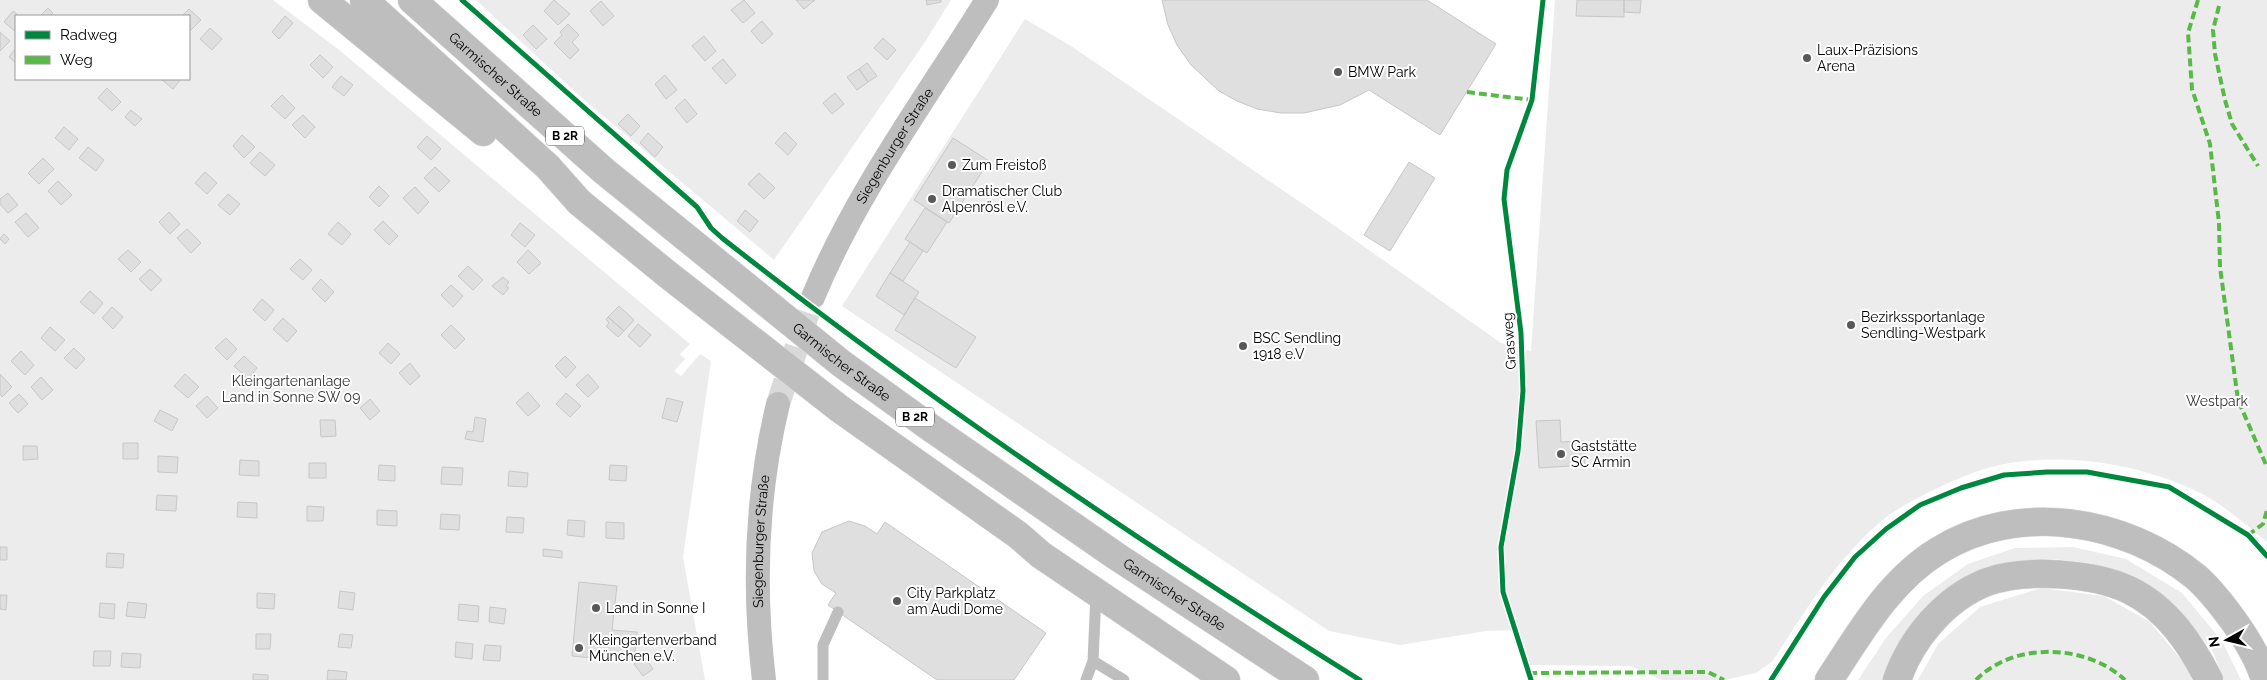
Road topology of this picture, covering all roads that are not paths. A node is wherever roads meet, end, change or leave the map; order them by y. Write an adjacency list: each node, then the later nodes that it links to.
1 (322, 0): 5 (highway)
2 (364, 0): 5 (highway, B 2R)
3 (412, 0): 16 (highway, Garmischer Straße / B 2R)
4 (987, 0): 6 (street, Siegenburger Straße)
5 (579, 202): 8 (highway, B 2R)
6 (812, 297)
7 (778, 404): 11 (street, Siegenburger Straße)
8 (1096, 593): 10 (lane); 15 (highway, B 2R)
9 (838, 612): 12 (lane)
10 (1093, 661): 13 (lane); 14 (lane)
11 (764, 680)
12 (823, 680)
13 (1086, 680)
14 (1124, 680)
15 (1226, 680)
16 (1305, 680)
17 (1829, 680): 20 (highway)
18 (1896, 680): 19 (highway)
19 (2209, 680)
20 (2265, 680)

